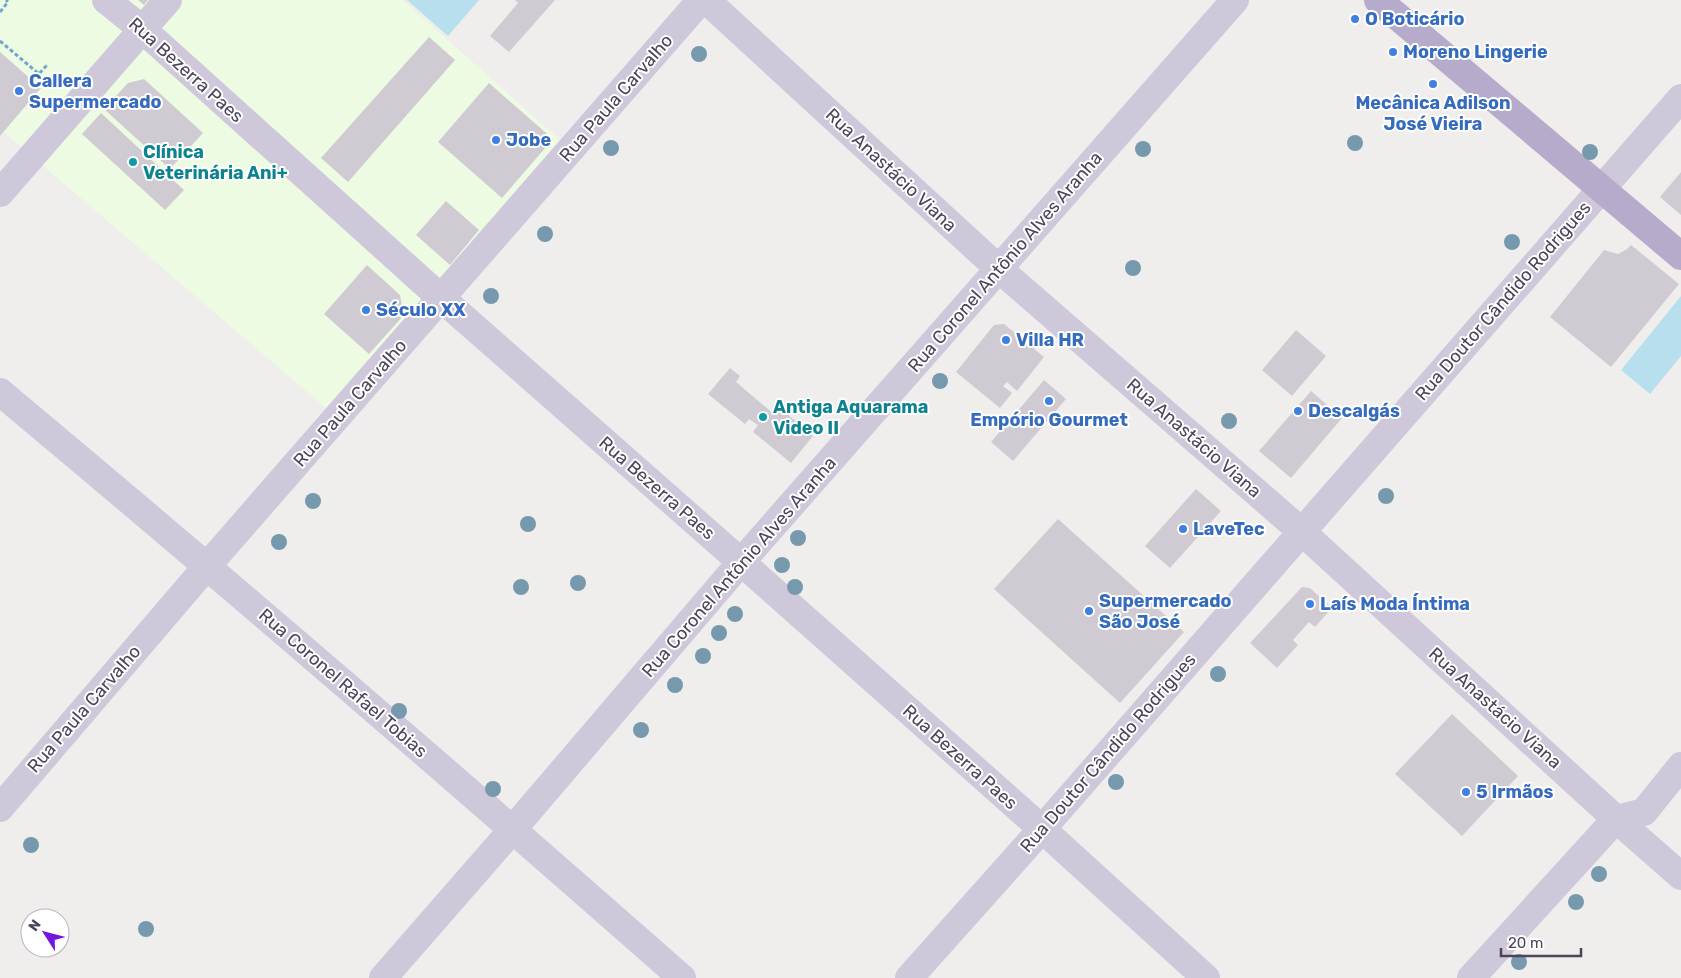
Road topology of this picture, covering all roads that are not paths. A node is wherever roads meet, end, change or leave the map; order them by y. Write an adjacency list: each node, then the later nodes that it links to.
1 (106, 0): 7 (street, Rua Bezerra Paes)
2 (168, 0): 7 (street)
3 (701, 0): 13 (street, Rua Paula Carvalho)
4 (706, 0): 12 (street, Rua Anastácio Viana)
5 (1235, 0): 12 (street, Rua Coronel Antônio Alves Aranha)
6 (1378, 0): 9 (main road)
7 (142, 29): 10 (street); 13 (street, Rua Bezerra Paes)
8 (1681, 98): 9 (street, Rua Doutor Cândido Rodrigues)
9 (1601, 189): 11 (main road); 15 (street, Rua Doutor Cândido Rodrigues)
10 (0, 194)
11 (1681, 256)
12 (999, 269): 15 (street, Rua Anastácio Viana); 16 (street, Rua Coronel Antônio Alves Aranha)
13 (441, 298): 16 (street, Rua Bezerra Paes); 17 (street, Rua Paula Carvalho)
14 (0, 392): 17 (street, Rua Coronel Rafael Tobias)
15 (1301, 531): 20 (street, Rua Anastácio Viana); 22 (street, Rua Doutor Cândido Rodrigues)
16 (741, 562): 21 (street, Rua Coronel Antônio Alves Aranha); 22 (street, Rua Bezerra Paes)
17 (208, 566): 19 (street, Rua Paula Carvalho); 21 (street, Rua Coronel Rafael Tobias)
18 (1681, 766): 20 (street)
19 (0, 808)
20 (1616, 819): 23 (street, Rua Anastácio Viana); 28 (street)
21 (513, 829): 24 (street, Rua Coronel Antônio Alves Aranha); 25 (street, Rua Coronel Rafael Tobias)
22 (1042, 829): 26 (street, Rua Doutor Cândido Rodrigues); 27 (street, Rua Bezerra Paes)
23 (1681, 876)
24 (383, 978)
25 (682, 978)
26 (909, 978)
27 (1206, 978)
28 (1471, 978)

